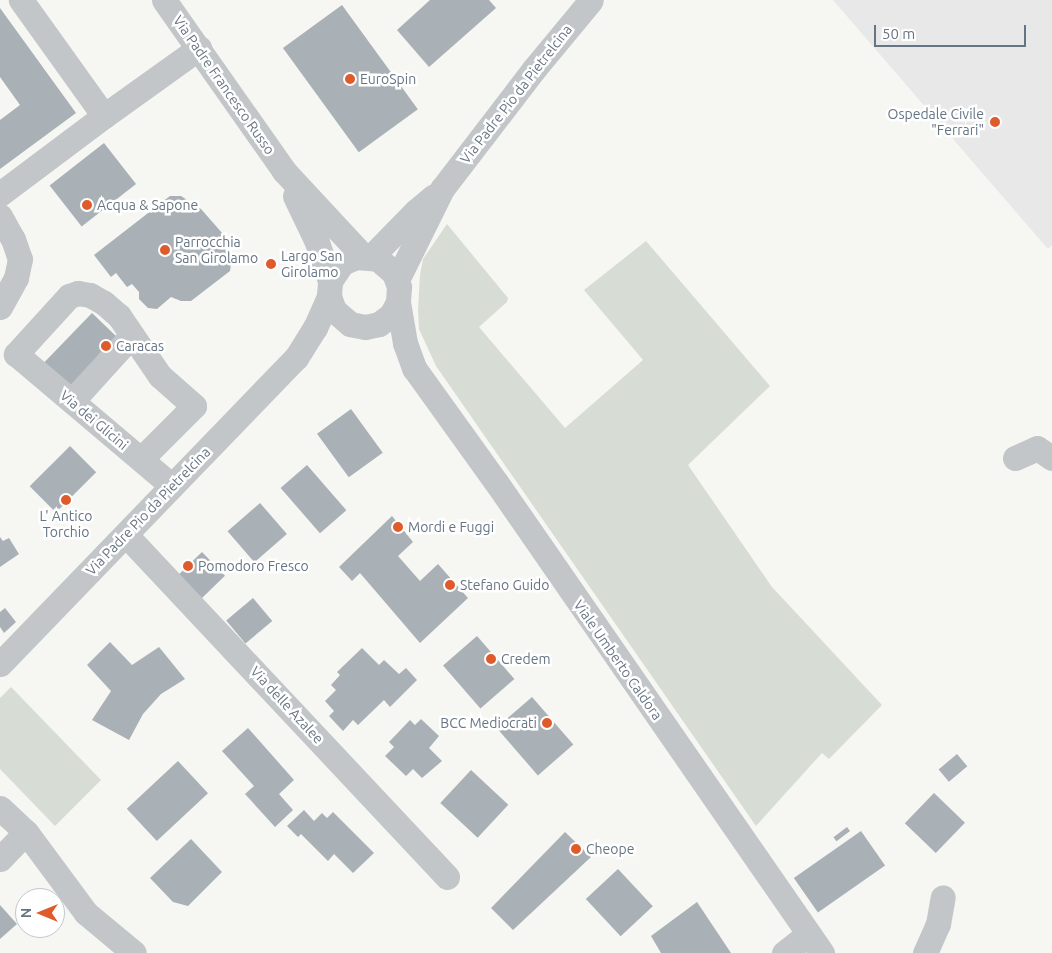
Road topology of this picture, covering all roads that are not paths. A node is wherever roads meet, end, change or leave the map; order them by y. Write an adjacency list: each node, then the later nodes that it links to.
1 (21, 0): 5 (street)
2 (164, 0): 4 (street, Via Padre Francesco Russo)
3 (591, 0): 7 (street, Via Padre Pio da Pietrelcina)
4 (199, 48): 5 (street); 6 (street, Via Padre Francesco Russo)
5 (104, 116): 8 (street)
6 (284, 171): 10 (street, Via Padre Francesco Russo); 11 (street, Via Padre Francesco Russo)
7 (442, 189): 10 (street, Via Padre Pio da Pietrelcina); 12 (street, Via Padre Pio da Pietrelcina)
8 (0, 194)
9 (0, 216): 13 (street)
10 (367, 256): 11 (street); 12 (street)
11 (329, 289): 14 (street); 16 (street, Via Padre Pio da Pietrelcina)
12 (398, 291): 14 (street); 17 (street, Viale Umberto Caldora)
13 (0, 307)
14 (361, 327): 16 (street, Via Padre Pio da Pietrelcina); 17 (street, Viale Umberto Caldora)
15 (132, 336): 18 (street); 18 (street, Via dei Glicini); 21 (street)
16 (296, 358): 22 (street, Via Padre Pio da Pietrelcina)
17 (414, 368): 30 (street, Viale Umberto Caldora)
18 (72, 401): 21 (street, Via dei Glicini)
19 (1015, 458): 20 (street)
20 (1052, 458)
21 (140, 459): 22 (street, Via dei Glicini)
22 (172, 486): 23 (street, Via Padre Pio da Pietrelcina)
23 (126, 535): 24 (street, Via Padre Pio da Pietrelcina); 28 (street, Via delle Azalee)
24 (0, 664)
25 (0, 808): 26 (street)
26 (26, 832): 27 (street); 31 (street)
27 (0, 859)
28 (447, 877)
29 (943, 897): 33 (street)
30 (815, 944): 32 (street)
31 (134, 953)
32 (784, 953)
33 (925, 953)

